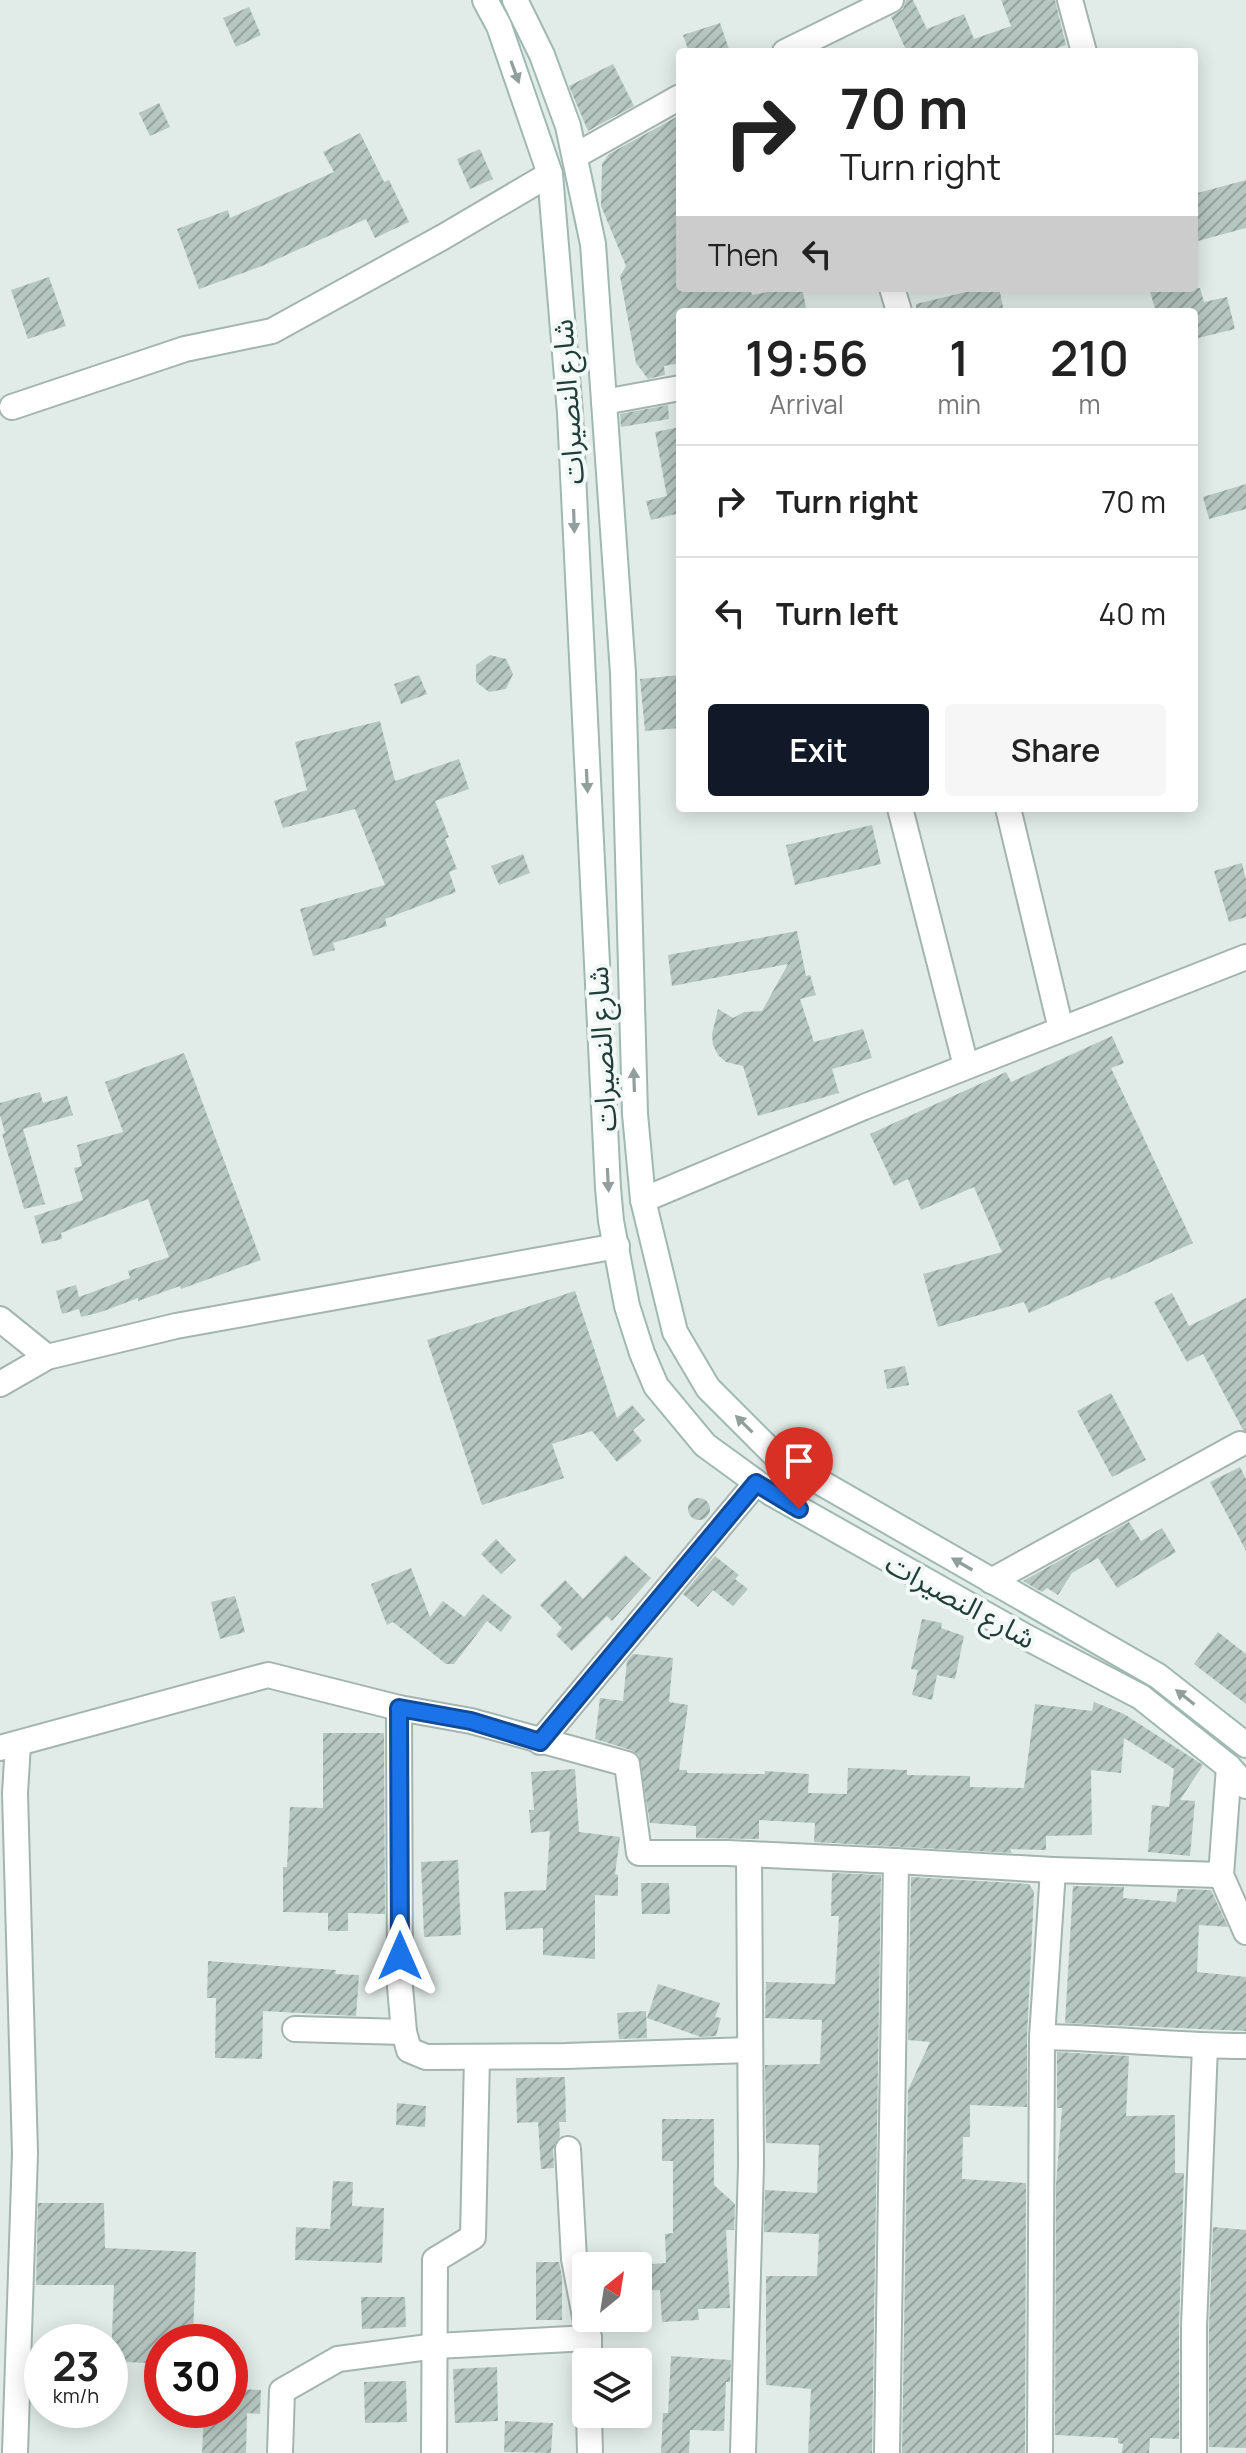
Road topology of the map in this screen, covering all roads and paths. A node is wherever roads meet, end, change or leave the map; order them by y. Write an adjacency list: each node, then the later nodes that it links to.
1 (485, 0): 9 (street, شارع النصيرات, one-way to 9)
2 (515, 0): 8 (street, شارع النصيرات)
3 (891, 0): 5 (street)
4 (1070, 0): 6 (street)
5 (820, 45)
6 (1083, 48)
7 (676, 99): 8 (street)
8 (575, 156): 11 (street, شارع النصيرات)
9 (550, 174): 12 (street); 19 (street, شارع النصيرات, one-way to 19)
10 (676, 389): 11 (street)
11 (604, 402): 18 (street, شارع النصيرات, one-way to 11)
12 (12, 407)
13 (901, 812): 17 (street)
14 (1009, 812): 16 (street)
15 (1246, 957): 16 (street)
16 (1061, 1029): 17 (street)
17 (966, 1066): 18 (street)
18 (643, 1200): 25 (street, شارع النصيرات, one-way to 18)
19 (617, 1246): 21 (street); 24 (street, شارع النصيرات)
20 (0, 1319): 21 (street)
21 (47, 1357): 22 (street)
22 (0, 1384)
23 (1240, 1444): 25 (street)
24 (756, 1483): 27 (street); 30 (street, شارع النصيرات)
25 (991, 1581): 28 (street, شارع النصيرات, one-way to 25)
26 (399, 1708): 27 (street); 29 (street); 38 (street)
27 (540, 1742): 32 (street)
28 (1246, 1745)
29 (9, 1746): 49 (street)
30 (1229, 1767): 31 (street, شارع النصيرات); 35 (street)
31 (1246, 1786)
32 (749, 1854): 33 (street); 42 (street)
33 (896, 1861): 34 (street); 54 (street)
34 (1053, 1870): 35 (street); 39 (street)
35 (1221, 1875): 36 (street)
36 (1246, 1932)
37 (295, 2029): 38 (street)
38 (404, 2032): 43 (street)
39 (1042, 2037): 40 (street); 55 (street)
40 (1205, 2046): 41 (street); 56 (street)
41 (1246, 2046)
42 (750, 2050): 43 (street); 53 (street)
43 (477, 2057): 45 (street)
44 (568, 2149): 46 (street)
45 (436, 2346): 47 (street); 50 (street); 51 (street)
46 (589, 2348)
47 (572, 2350)
48 (589, 2428): 52 (street)
49 (15, 2453)
50 (280, 2453)
51 (434, 2453)
52 (590, 2453)
53 (743, 2453)
54 (887, 2453)
55 (1040, 2453)
56 (1194, 2453)

